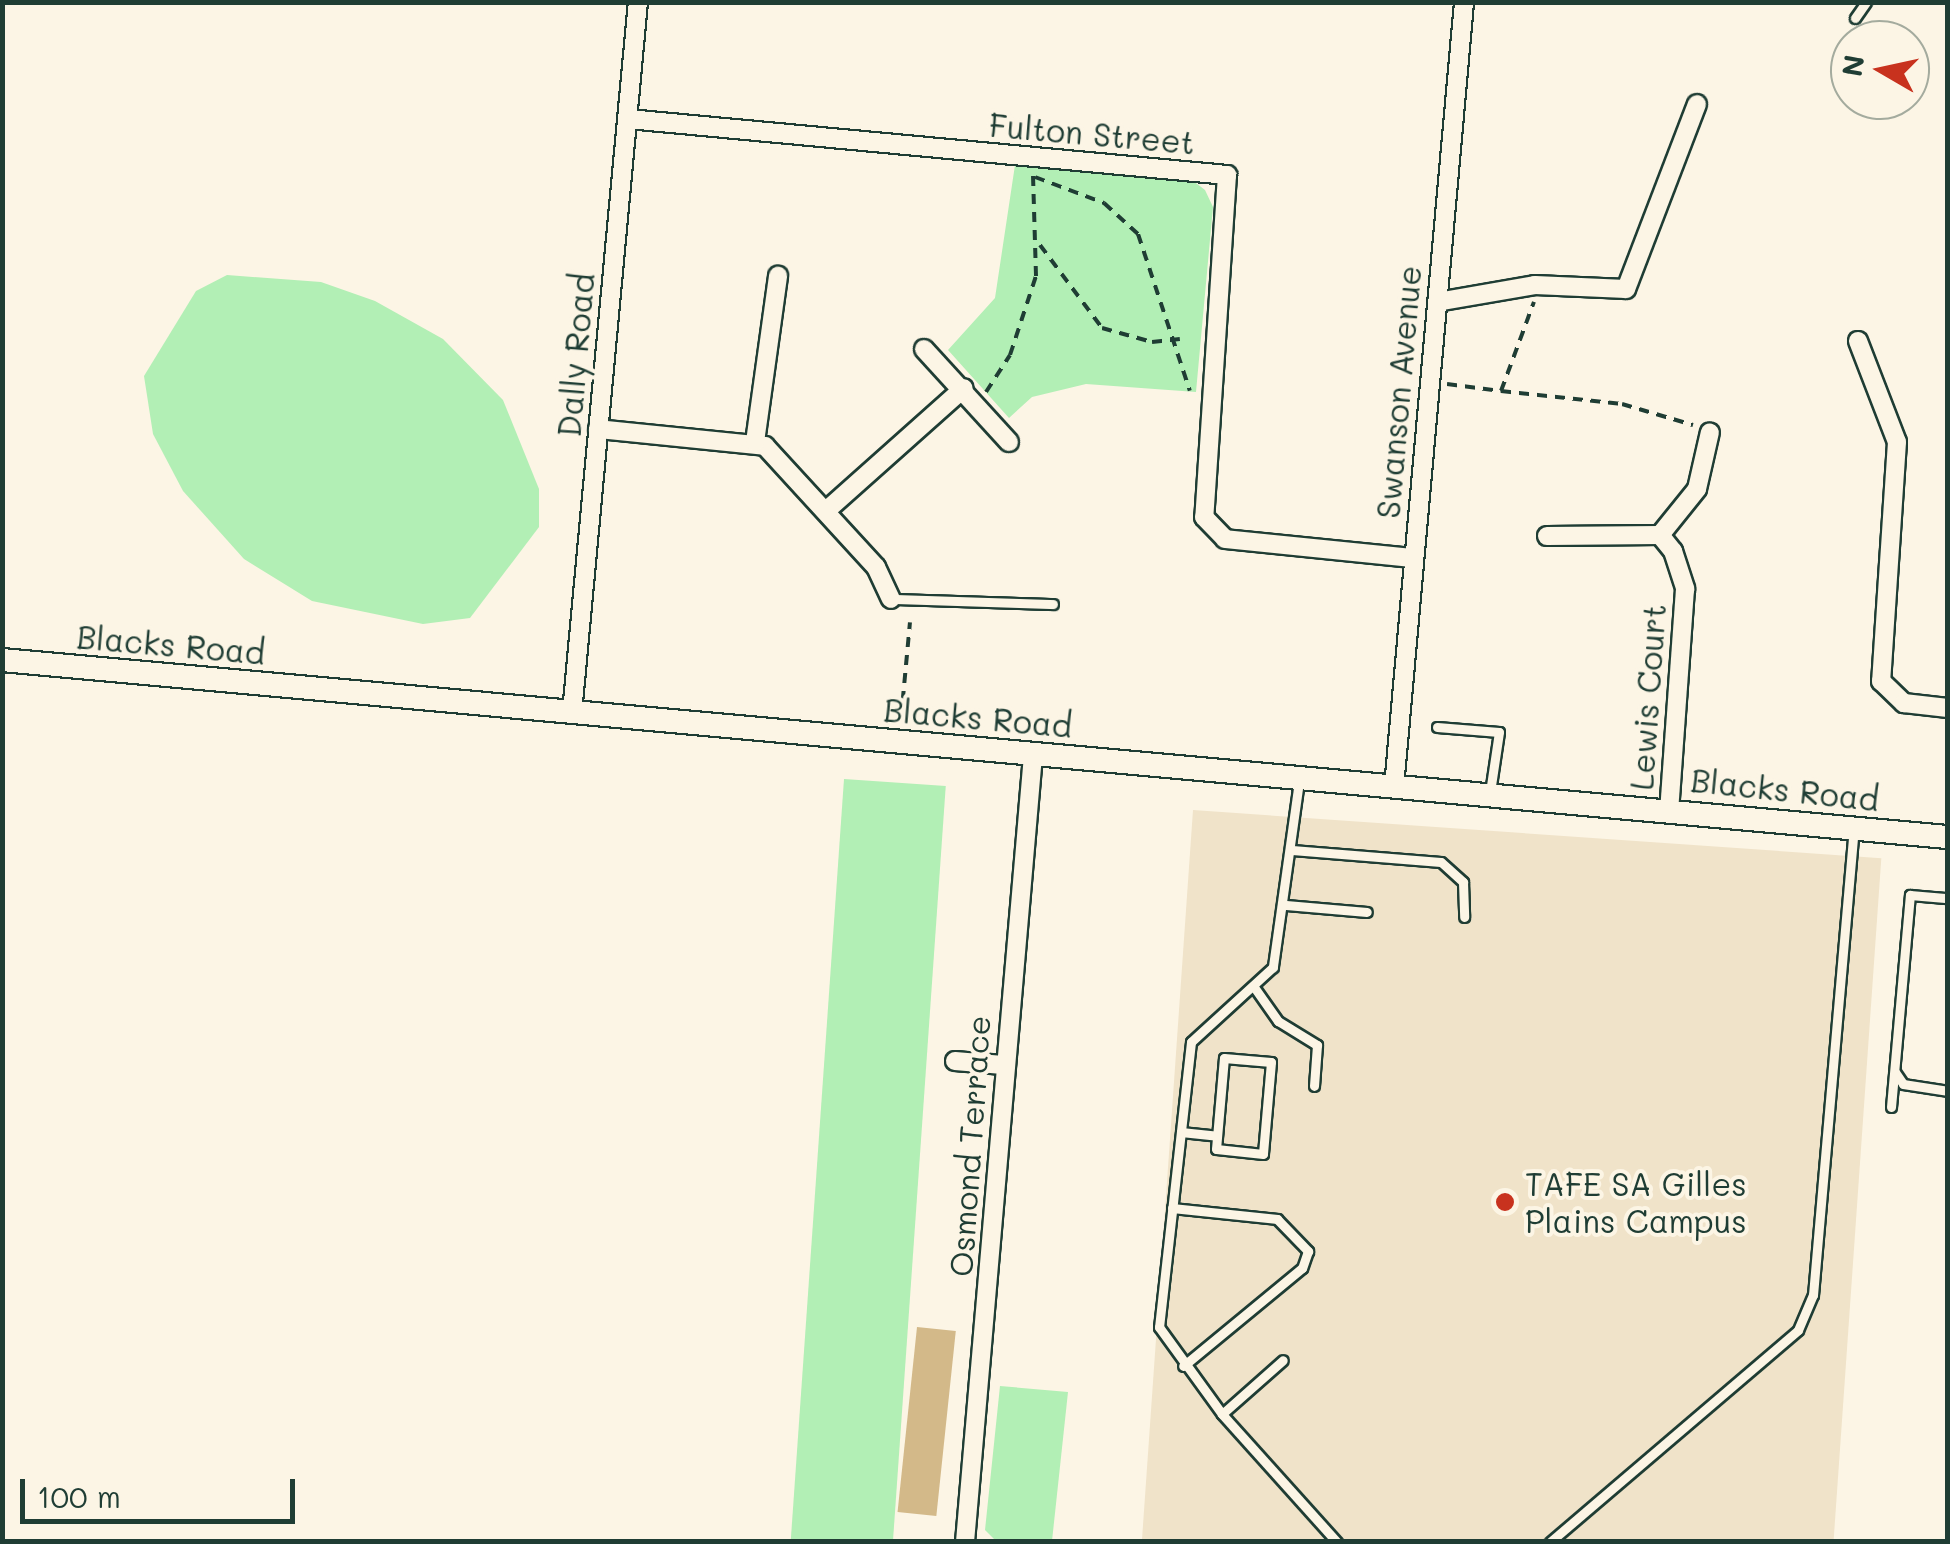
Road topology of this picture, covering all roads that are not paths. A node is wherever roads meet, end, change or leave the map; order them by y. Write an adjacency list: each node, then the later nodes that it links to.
1 (638, 2): 6 (street, Dally Road)
2 (1464, 2): 8 (street, Swanson Avenue)
3 (1866, 2): 4 (lane)
4 (1855, 18)
5 (1697, 104): 8 (street)
6 (628, 119): 12 (street, Dally Road); 19 (street, Fulton Street)
7 (778, 276): 14 (street)
8 (1437, 302): 19 (street, Swanson Avenue)
9 (1858, 342): 23 (street)
10 (924, 349): 11 (street)
11 (964, 388): 15 (street); 16 (street)
12 (598, 428): 14 (street); 24 (street, Dally Road)
13 (1702, 429): 17 (street)
14 (754, 442): 16 (street)
15 (1009, 442)
16 (827, 510): 20 (street)
17 (1660, 535): 18 (street); 30 (street, Lewis Court)
18 (1548, 536)
19 (1413, 558): 28 (street, Swanson Avenue)
20 (891, 598): 21 (lane)
21 (1053, 604)
22 (2, 660): 24 (street, Blacks Road)
23 (1948, 708)
24 (572, 712): 26 (street, Blacks Road)
25 (1437, 727): 29 (lane)
26 (1033, 755): 27 (street, Blacks Road); 40 (street, Osmond Terrace)
27 (1300, 778): 28 (street, Blacks Road); 33 (lane)
28 (1394, 788): 29 (street, Blacks Road)
29 (1490, 795): 30 (street, Blacks Road)
30 (1669, 810): 31 (street, Blacks Road)
31 (1854, 828): 32 (street, Blacks Road); 53 (lane)
32 (1948, 837)
33 (1292, 850): 35 (lane); 37 (lane)
34 (1948, 898): 41 (lane)
35 (1286, 906): 36 (lane); 38 (lane)
36 (1367, 912)
37 (1464, 917)
38 (1254, 987): 42 (lane); 45 (lane)
39 (955, 1060): 40 (street)
40 (1003, 1066): 51 (street, Osmond Terrace)
41 (1895, 1072): 43 (lane); 44 (lane)
42 (1314, 1086)
43 (1948, 1091)
44 (1892, 1107)
45 (1180, 1132): 46 (lane); 47 (lane)
46 (1217, 1136): 46 (lane)
47 (1172, 1208): 49 (lane); 49 (lane)
48 (1283, 1360): 50 (lane)
49 (1182, 1366): 50 (lane)
50 (1222, 1414): 52 (lane)
51 (965, 1542)
52 (1337, 1542)
53 (1550, 1542)

